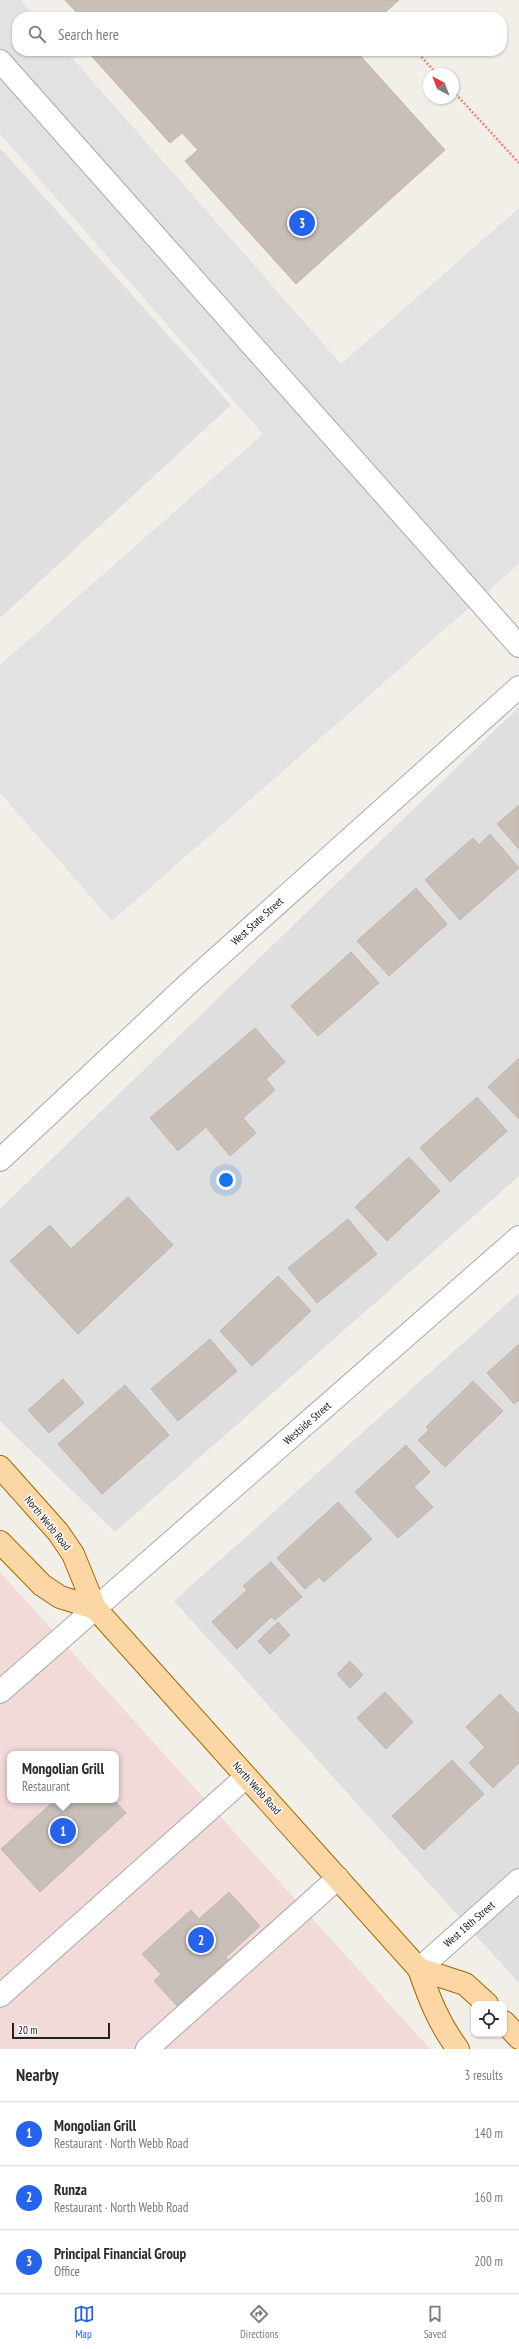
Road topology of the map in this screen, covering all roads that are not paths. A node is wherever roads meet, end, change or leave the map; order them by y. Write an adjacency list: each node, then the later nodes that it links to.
1 (0, 61): 2 (street)
2 (519, 646)
3 (519, 687): 4 (street, West State Street)
4 (0, 1160)
5 (519, 1237): 8 (street, Westside Street)
6 (0, 1467): 8 (main road, North Webb Road)
7 (0, 1542): 8 (main road)
8 (95, 1608): 9 (street, Westside Street); 10 (main road, North Webb Road)
9 (0, 1692)
10 (246, 1777): 11 (main road, North Webb Road); 14 (street)
11 (338, 1878): 13 (main road, North Webb Road); 18 (street)
12 (519, 1880): 13 (street, West 18th Street)
13 (419, 1969): 15 (main road); 19 (main road, North Webb Road)
14 (0, 1996)
15 (484, 2001)
16 (507, 2025): 17 (main road)
17 (519, 2038)
18 (147, 2049)
19 (458, 2049)

